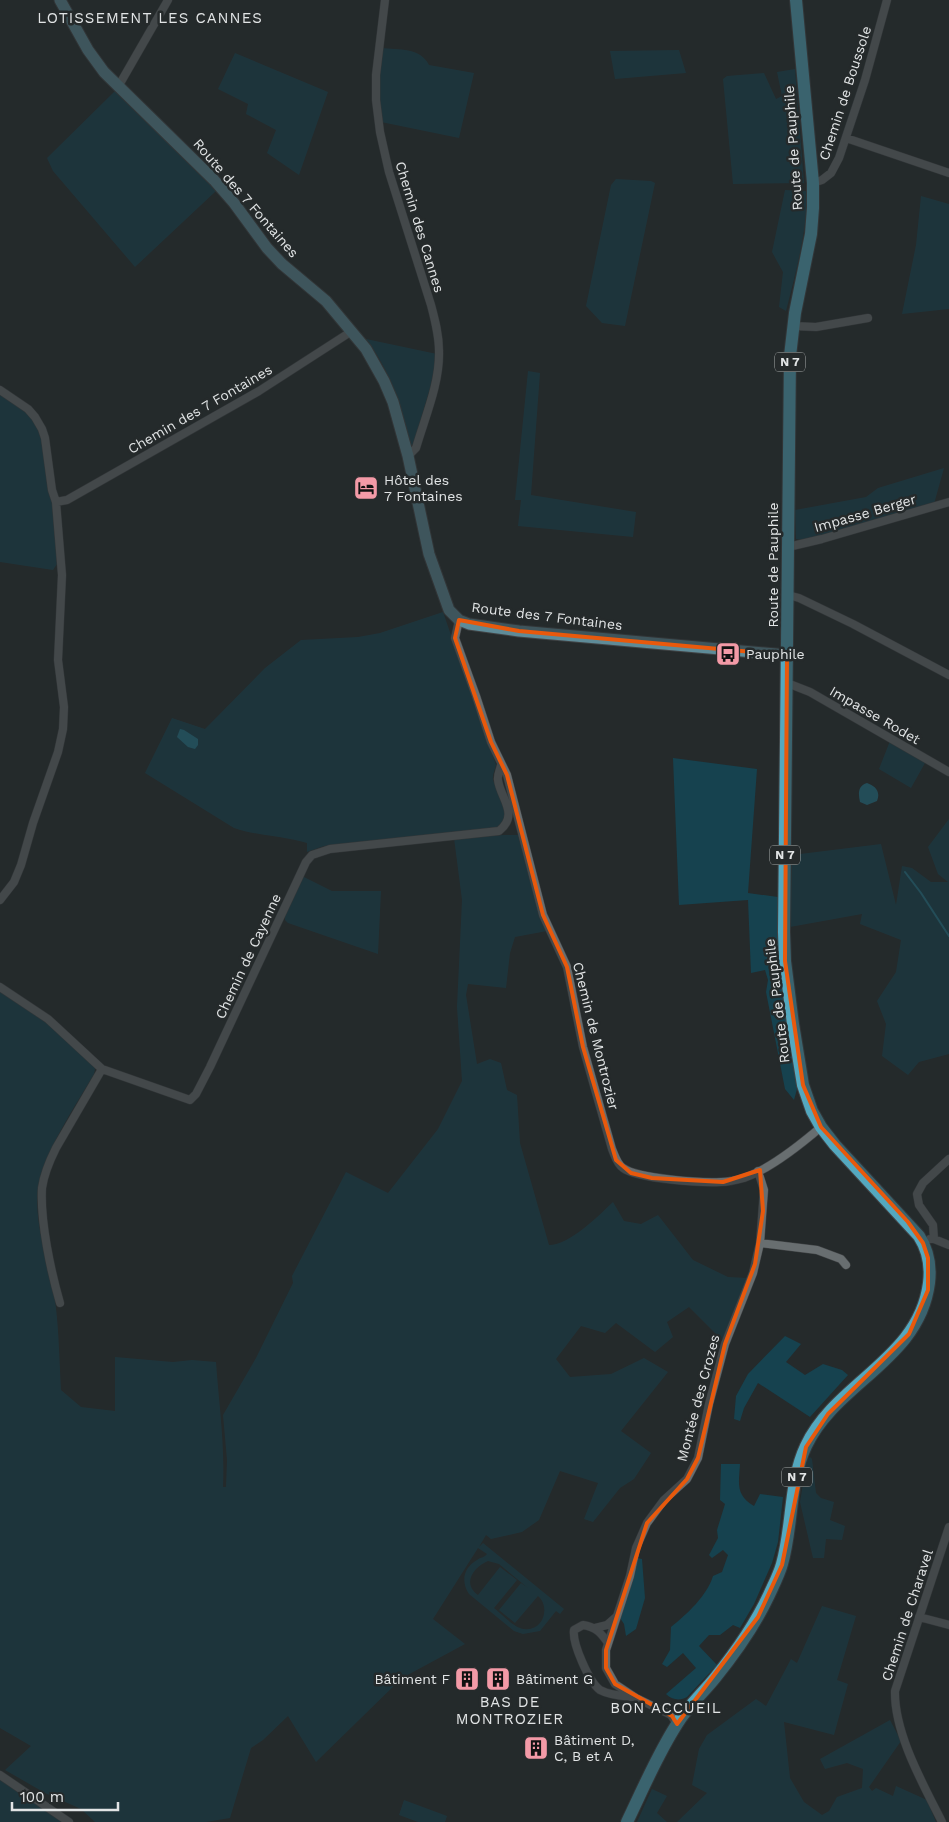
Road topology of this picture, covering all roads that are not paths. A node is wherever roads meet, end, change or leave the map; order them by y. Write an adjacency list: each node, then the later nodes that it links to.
1 (60, 0): 6 (street, Route des 7 Fontaines)
2 (168, 0): 6 (street)
3 (385, 0): 14 (street, Chemin des Cannes)
4 (796, 0): 9 (main road, Route de Pauphile / N 7)
5 (887, 0): 7 (street, Chemin de Boussole)
6 (118, 87): 12 (street, Route des 7 Fontaines)
7 (846, 138): 8 (street); 9 (street, Chemin de Boussole)
8 (949, 173)
9 (813, 183): 11 (main road, Route de Pauphile / N 7)
10 (868, 318): 11 (street)
11 (792, 326): 17 (main road, Route de Pauphile / N 7)
12 (352, 331): 14 (street, Route des 7 Fontaines); 15 (street, Chemin des 7 Fontaines)
13 (0, 390): 15 (street)
14 (408, 456): 19 (street, Route des 7 Fontaines)
15 (56, 502): 25 (street)
16 (949, 502): 17 (street, Impasse Berger)
17 (788, 547): 18 (main road, Route de Pauphile / N 7)
18 (788, 595): 20 (main road, Route de Pauphile / N 7); 21 (street)
19 (458, 620): 20 (street, Route des 7 Fontaines); 23 (street, Chemin de Montrozier)
20 (787, 655): 22 (main road, Route de Pauphile / N 7)
21 (949, 674)
22 (787, 683): 24 (street, Impasse Rodet); 28 (main road, Route de Pauphile / N 7)
23 (501, 765): 27 (street, Chemin de Cayenne); 30 (street, Chemin de Montrozier)
24 (949, 772)
25 (0, 900)
26 (0, 987): 27 (street, Chemin de Cayenne)
27 (102, 1069): 35 (street)
28 (821, 1127): 30 (street, Chemin de Montrozier); 31 (main road, N 7)
29 (949, 1159): 31 (street)
30 (758, 1171): 32 (street, Montée des Crozes)
31 (928, 1241): 33 (street); 43 (main road, N 7)
32 (760, 1243): 34 (street); 37 (street, Montée des Crozes)
33 (949, 1245)
34 (846, 1265)
35 (60, 1303)
36 (949, 1527): 38 (street, Chemin de Charavel)
37 (618, 1616): 40 (street, Montée des Crozes); 41 (street, Montée des Crozes)
38 (919, 1617): 39 (street); 47 (street, Chemin de Charavel)
39 (949, 1626)
40 (595, 1628): 41 (street); 42 (street, Montée des Crozes)
41 (608, 1643): 42 (street, Montée des Crozes)
42 (636, 1698): 43 (street, Montée des Crozes)
43 (677, 1724): 46 (main road, N 7)
44 (0, 1775): 45 (street)
45 (69, 1822)
46 (627, 1822)
47 (942, 1822)

